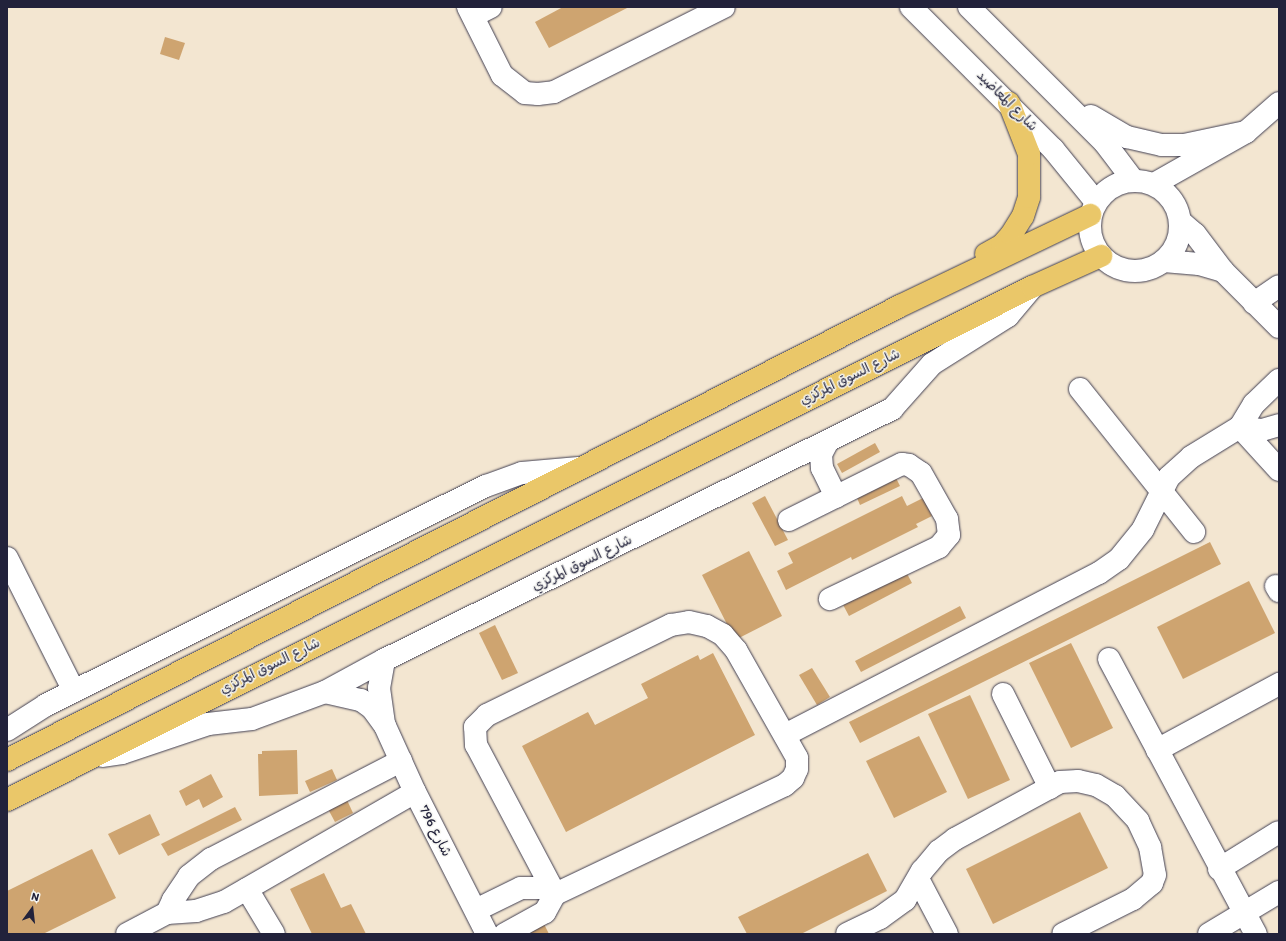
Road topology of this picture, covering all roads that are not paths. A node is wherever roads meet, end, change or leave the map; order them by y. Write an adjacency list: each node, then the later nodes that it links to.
1 (724, 7): 4 (street)
2 (911, 7): 6 (street, شارع المعاضيد)
3 (969, 7): 5 (street)
4 (477, 10)
5 (1048, 83): 8 (street); 9 (street)
6 (1009, 103): 11 (street, شارع المعاضيد); 19 (main road)
7 (1279, 103): 8 (street)
8 (1246, 132): 10 (street)
9 (1133, 180): 10 (street); 11 (street)
10 (1154, 184): 12 (street)
11 (1093, 208): 13 (street); 19 (main road)
12 (1181, 222): 14 (street); 15 (street)
13 (1101, 256): 14 (street); 17 (main road, شارع السوق المركزي)
14 (1164, 261): 15 (street)
15 (1223, 271): 18 (street)
16 (1279, 286): 18 (street)
17 (1032, 287): 25 (street, شارع السوق المركزي); 46 (main road, شارع السوق المركزي)
18 (1254, 303): 20 (street)
19 (900, 306): 27 (main road)
20 (1279, 327)
21 (1279, 380): 24 (street)
22 (1080, 389): 30 (street)
23 (1279, 425): 24 (street)
24 (1240, 427): 29 (street); 30 (street)
25 (828, 441): 26 (street, شارع السوق المركزي); 28 (street)
26 (794, 458): 28 (street); 37 (street, شارع السوق المركزي)
27 (579, 468): 39 (street); 47 (main road)
28 (822, 468): 31 (street)
29 (1279, 470)
30 (1160, 490): 33 (street); 44 (street)
31 (836, 497): 32 (street); 35 (street)
32 (790, 520)
33 (1194, 532)
34 (7, 558): 39 (street)
35 (830, 599)
36 (1109, 659): 45 (street)
37 (384, 660): 40 (street, شارع السوق المركزي); 42 (street, شارع 796)
38 (1279, 684): 45 (street)
39 (74, 691): 43 (street)
40 (325, 692): 42 (street, شارع 796); 46 (street, شارع السوق المركزي)
41 (1003, 694): 49 (street)
42 (385, 726): 48 (street, شارع 796)
43 (7, 730)
44 (785, 736): 57 (street); 57 (street)
45 (1157, 750): 53 (street)
46 (90, 758): 51 (main road, شارع السوق المركزي)
47 (7, 760)
48 (401, 761): 50 (street, شارع 796); 59 (street)
49 (1050, 788): 54 (street); 68 (street)
50 (415, 792): 55 (street); 58 (street, شارع 796)
51 (7, 800)
52 (1279, 832): 53 (street)
53 (1219, 869): 60 (street)
54 (918, 878): 66 (street); 67 (street)
55 (247, 889): 59 (street); 63 (street)
56 (1279, 892): 60 (street)
57 (555, 894): 58 (street); 65 (street)
58 (476, 910): 64 (street, شارع 796)
59 (167, 913): 61 (street)
60 (1244, 913): 69 (street); 70 (street)
61 (150, 929): 62 (street)
62 (127, 934)
63 (274, 934)
64 (487, 934)
65 (505, 934)
66 (847, 934)
67 (947, 934)
68 (1063, 934)
69 (1209, 934)
70 (1256, 934)

